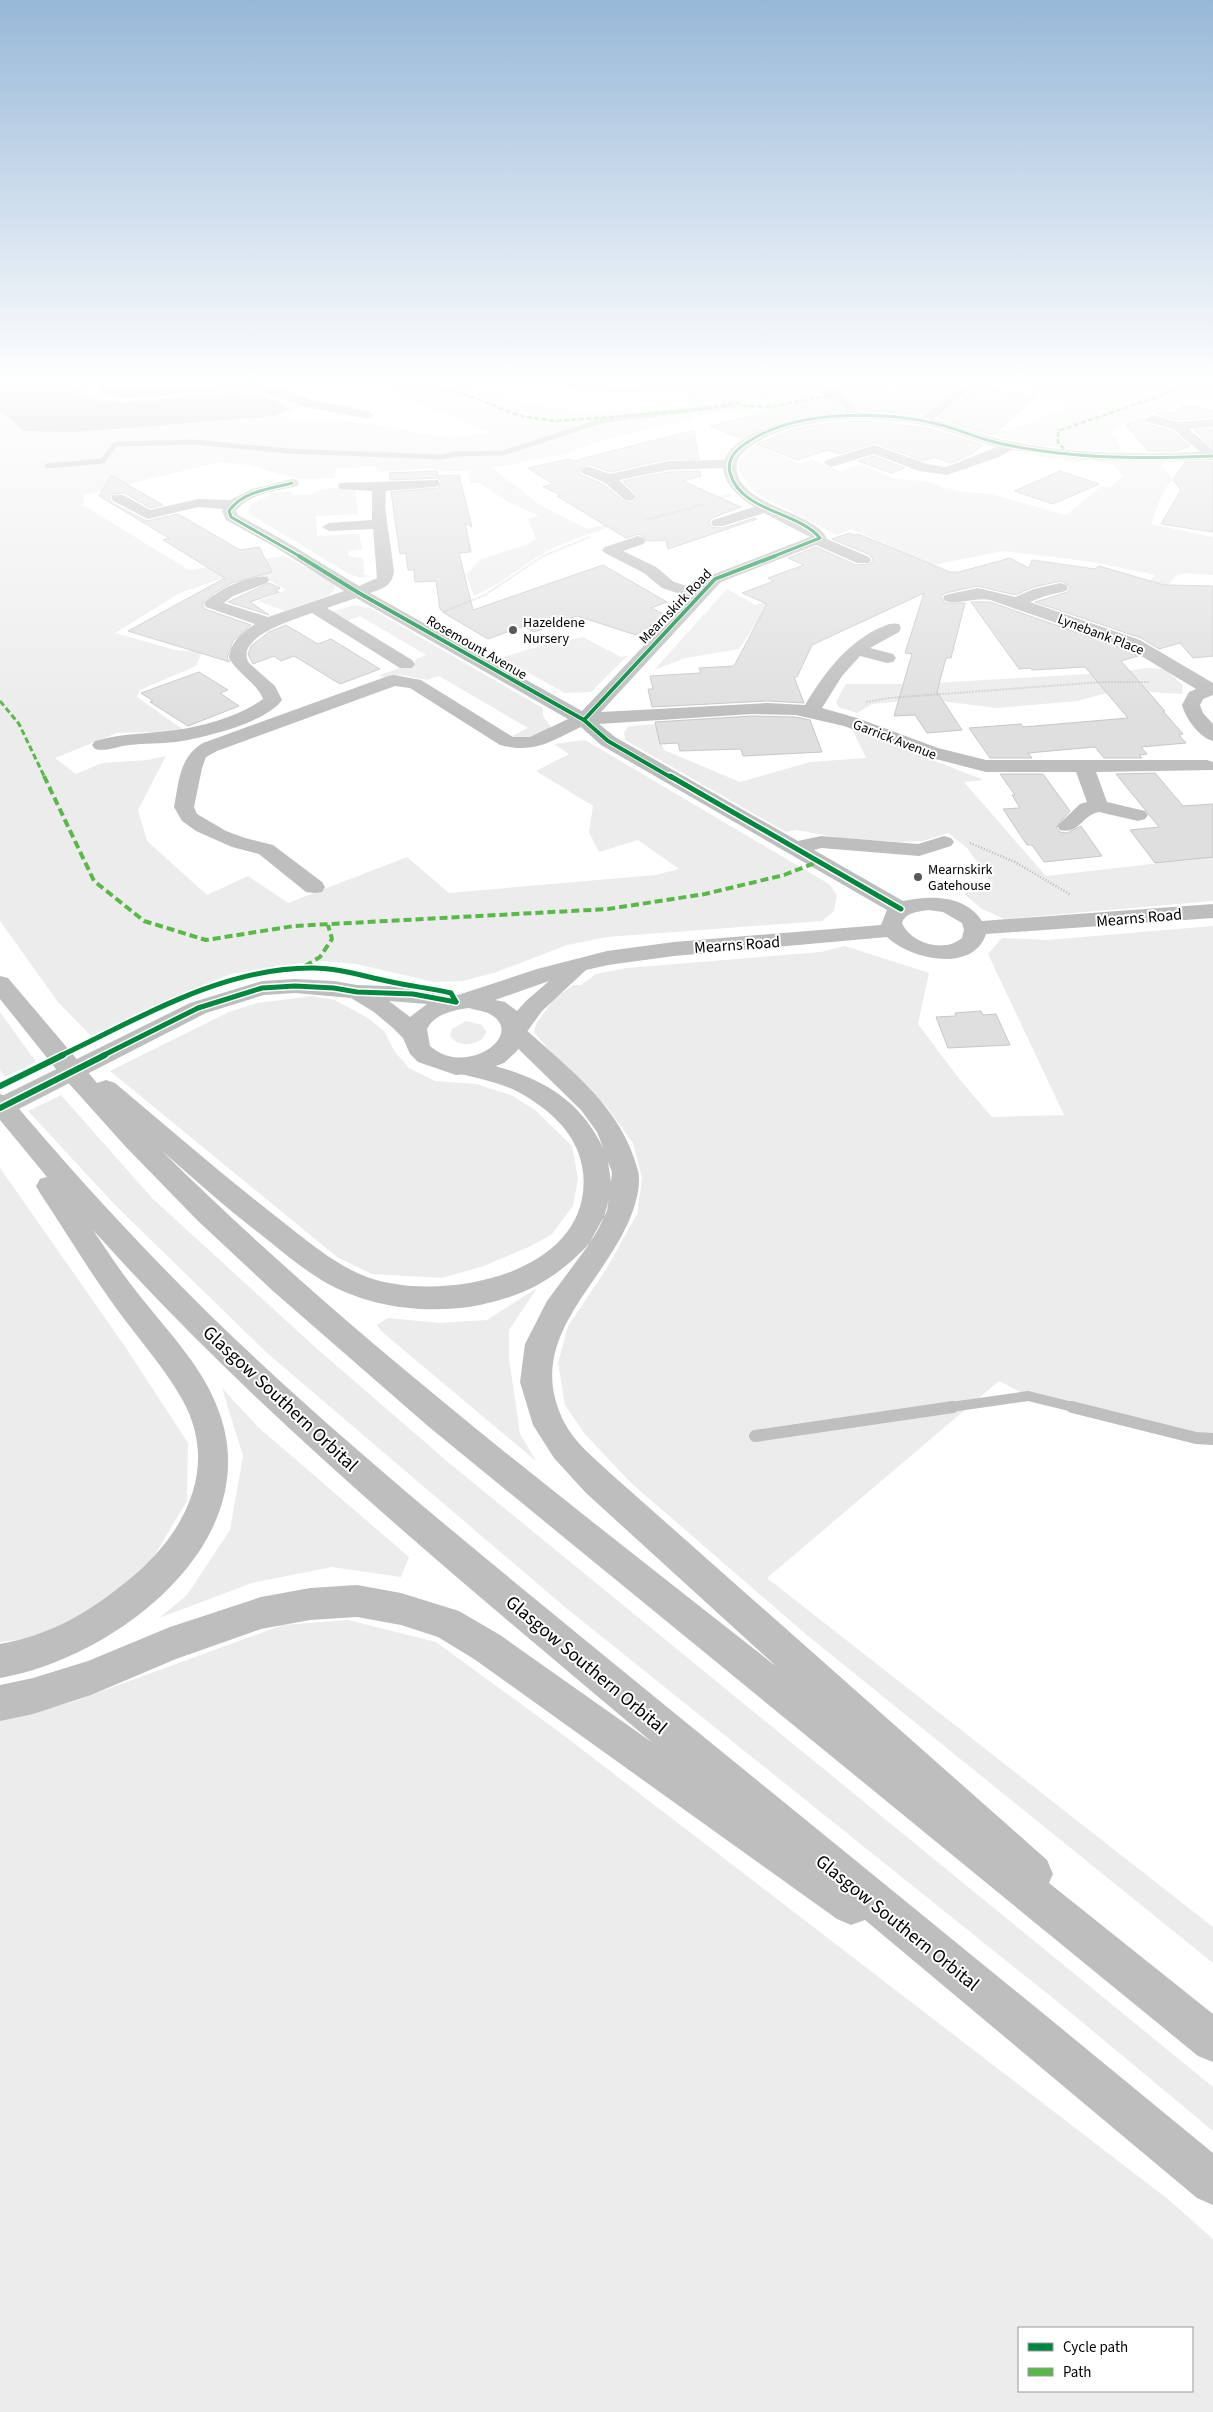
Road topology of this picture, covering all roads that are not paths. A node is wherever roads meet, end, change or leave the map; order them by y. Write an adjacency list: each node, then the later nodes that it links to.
1 (256, 494): 7 (main road)
2 (379, 494): 10 (main road)
3 (626, 494): 5 (main road)
4 (746, 494): 8 (main road)
5 (630, 497)
6 (118, 498): 7 (main road)
7 (232, 505): 17 (main road, Rosemount Avenue)
8 (767, 507): 9 (main road); 12 (main road)
9 (718, 523)
10 (380, 524): 11 (main road); 17 (main road)
11 (329, 527)
12 (817, 540): 14 (main road); 18 (main road, Mearnskirk Road)
13 (638, 541): 18 (main road, Mearnskirk Road)
14 (864, 560)
15 (261, 580): 22 (main road)
16 (1060, 588): 20 (main road, Lynebank Place)
17 (359, 593): 21 (main road); 29 (main road, Rosemount Avenue)
18 (701, 594): 29 (main road, Mearnskirk Road)
19 (951, 598): 20 (main road, Lynebank Place)
20 (1015, 603): 27 (main road, Lynebank Place)
21 (315, 608): 22 (main road); 26 (main road)
22 (268, 623): 31 (main road)
23 (893, 628): 24 (main road)
24 (856, 649): 25 (main road); 28 (main road)
25 (887, 658)
26 (406, 664)
27 (1205, 691): 30 (main road)
28 (810, 711): 29 (main road, Garrick Avenue); 33 (main road, Garrick Avenue)
29 (584, 720): 38 (main road); 39 (main road)
30 (1213, 735)
31 (102, 745)
32 (1211, 764): 33 (main road, Garrick Avenue)
33 (1084, 766): 34 (main road)
34 (1099, 806): 35 (main road); 36 (main road)
35 (1138, 815)
36 (1067, 826)
37 (944, 842): 38 (main road)
38 (797, 848): 40 (main road)
39 (314, 887)
40 (901, 909): 42 (main road); 43 (main road)
41 (1213, 911): 42 (main road, Mearns Road)
42 (976, 928): 43 (main road)
43 (893, 930): 44 (main road, Mearns Road)
44 (582, 964): 47 (main road, Mearns Road); 49 (main road, Mearns Road)
45 (0, 983): 48 (main road)
46 (356, 992): 47 (main road); 50 (main road); 53 (main road)
47 (463, 1002): 49 (main road); 50 (main road)
48 (32, 1026): 51 (main road); 58 (main road)
49 (515, 1032): 51 (main road); 57 (main road)
50 (414, 1035): 51 (main road)
51 (463, 1066)
52 (0, 1103): 59 (main road, Glasgow Southern Orbital)
53 (0, 1108)
54 (0, 1112): 55 (main road)
55 (0, 1661)
56 (0, 1703): 59 (main road)
57 (1213, 2035)
58 (1213, 2041)
59 (1056, 2051): 60 (main road, Glasgow Southern Orbital)
60 (1213, 2182)

